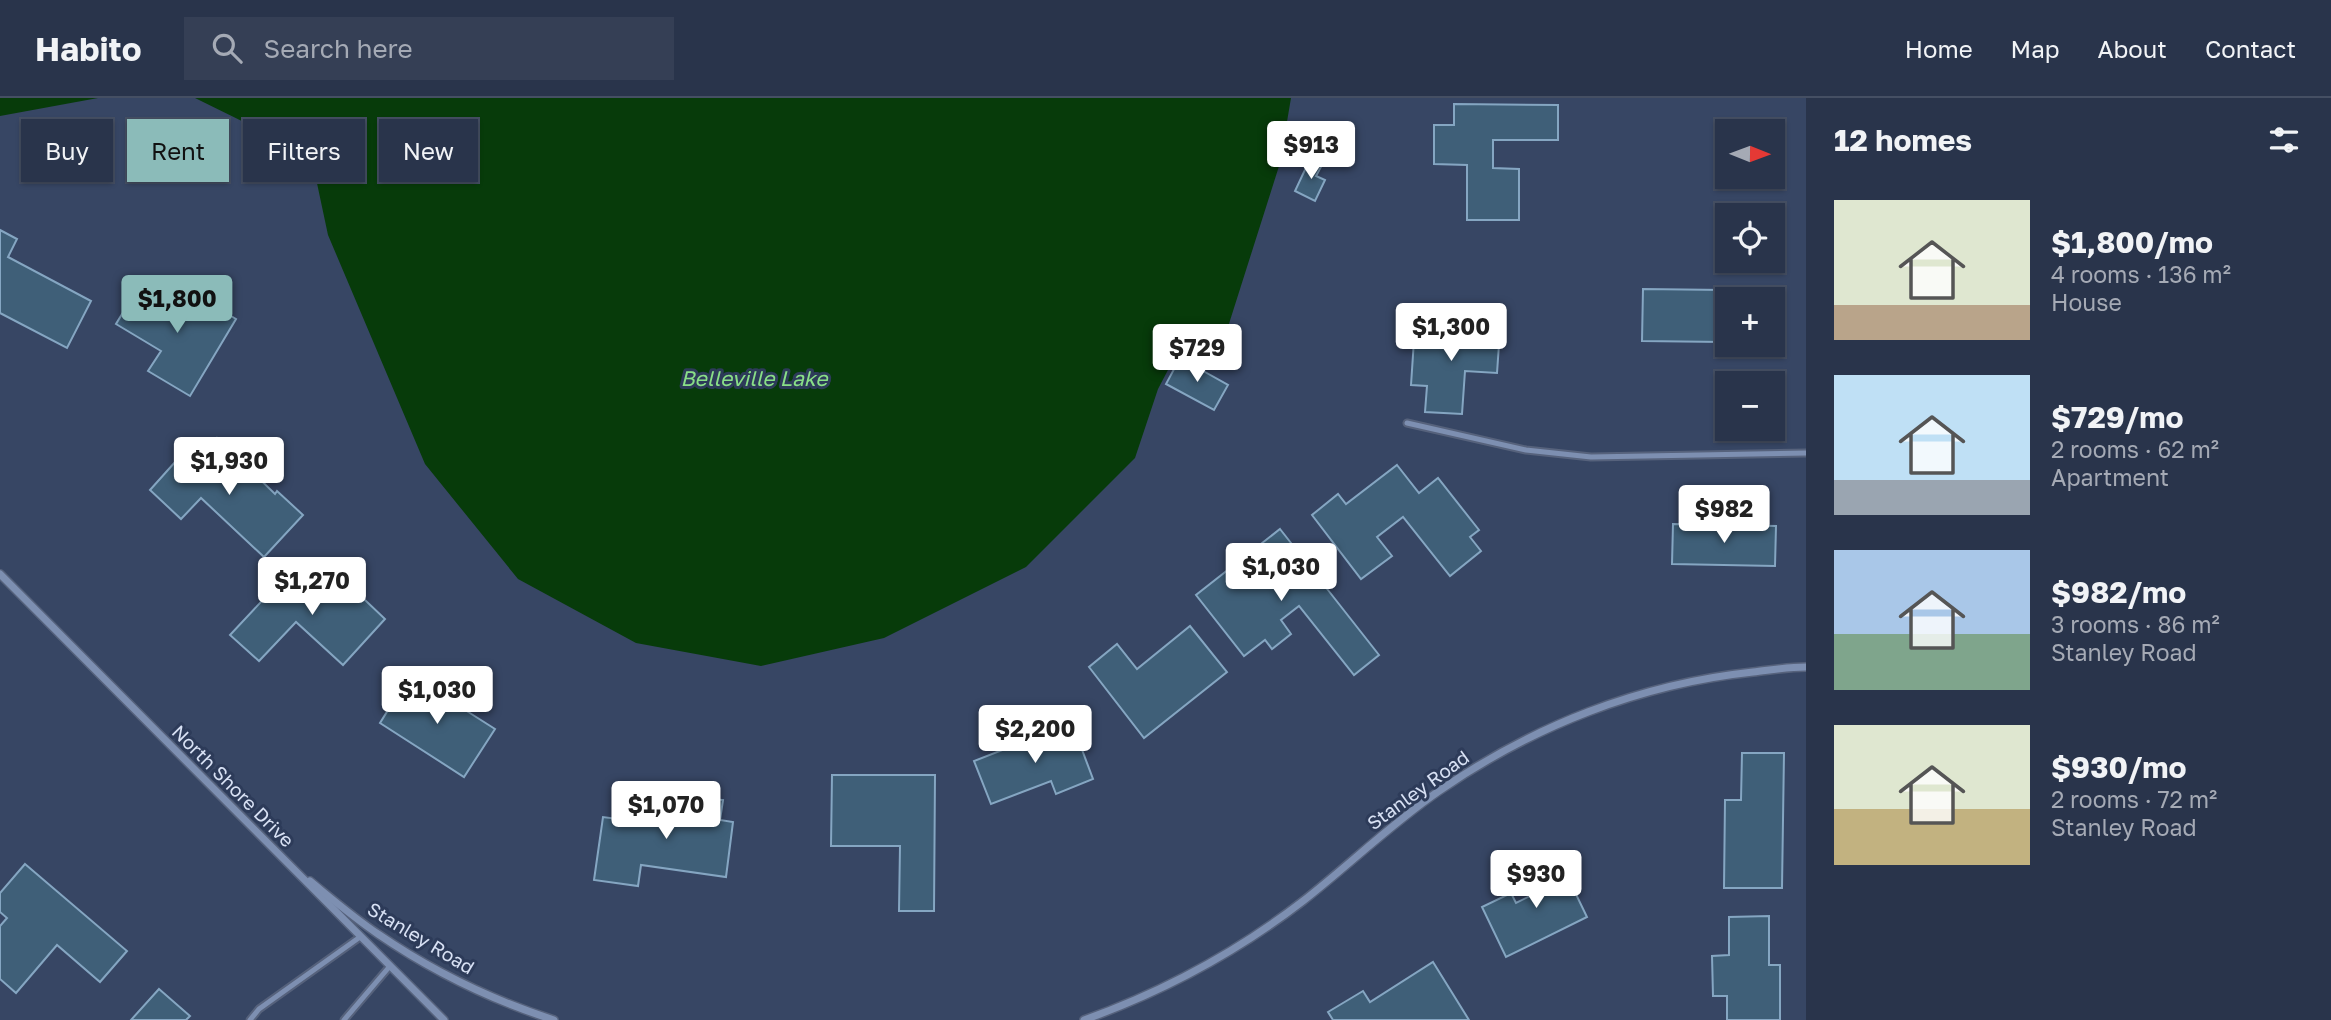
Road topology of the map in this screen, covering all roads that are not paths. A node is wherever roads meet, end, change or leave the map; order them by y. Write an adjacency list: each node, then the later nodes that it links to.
1 (1406, 423): 2 (lane)
2 (1806, 453)
3 (0, 574): 5 (street, North Shore Drive)
4 (1806, 667): 12 (street, Stanley Road)
5 (284, 860): 6 (street, North Shore Drive); 11 (street, Stanley Road)
6 (360, 937): 7 (street, North Shore Drive); 8 (lane)
7 (390, 967): 9 (lane); 10 (street, North Shore Drive)
8 (250, 1020)
9 (344, 1020)
10 (444, 1020)
11 (554, 1020)
12 (1084, 1020)

